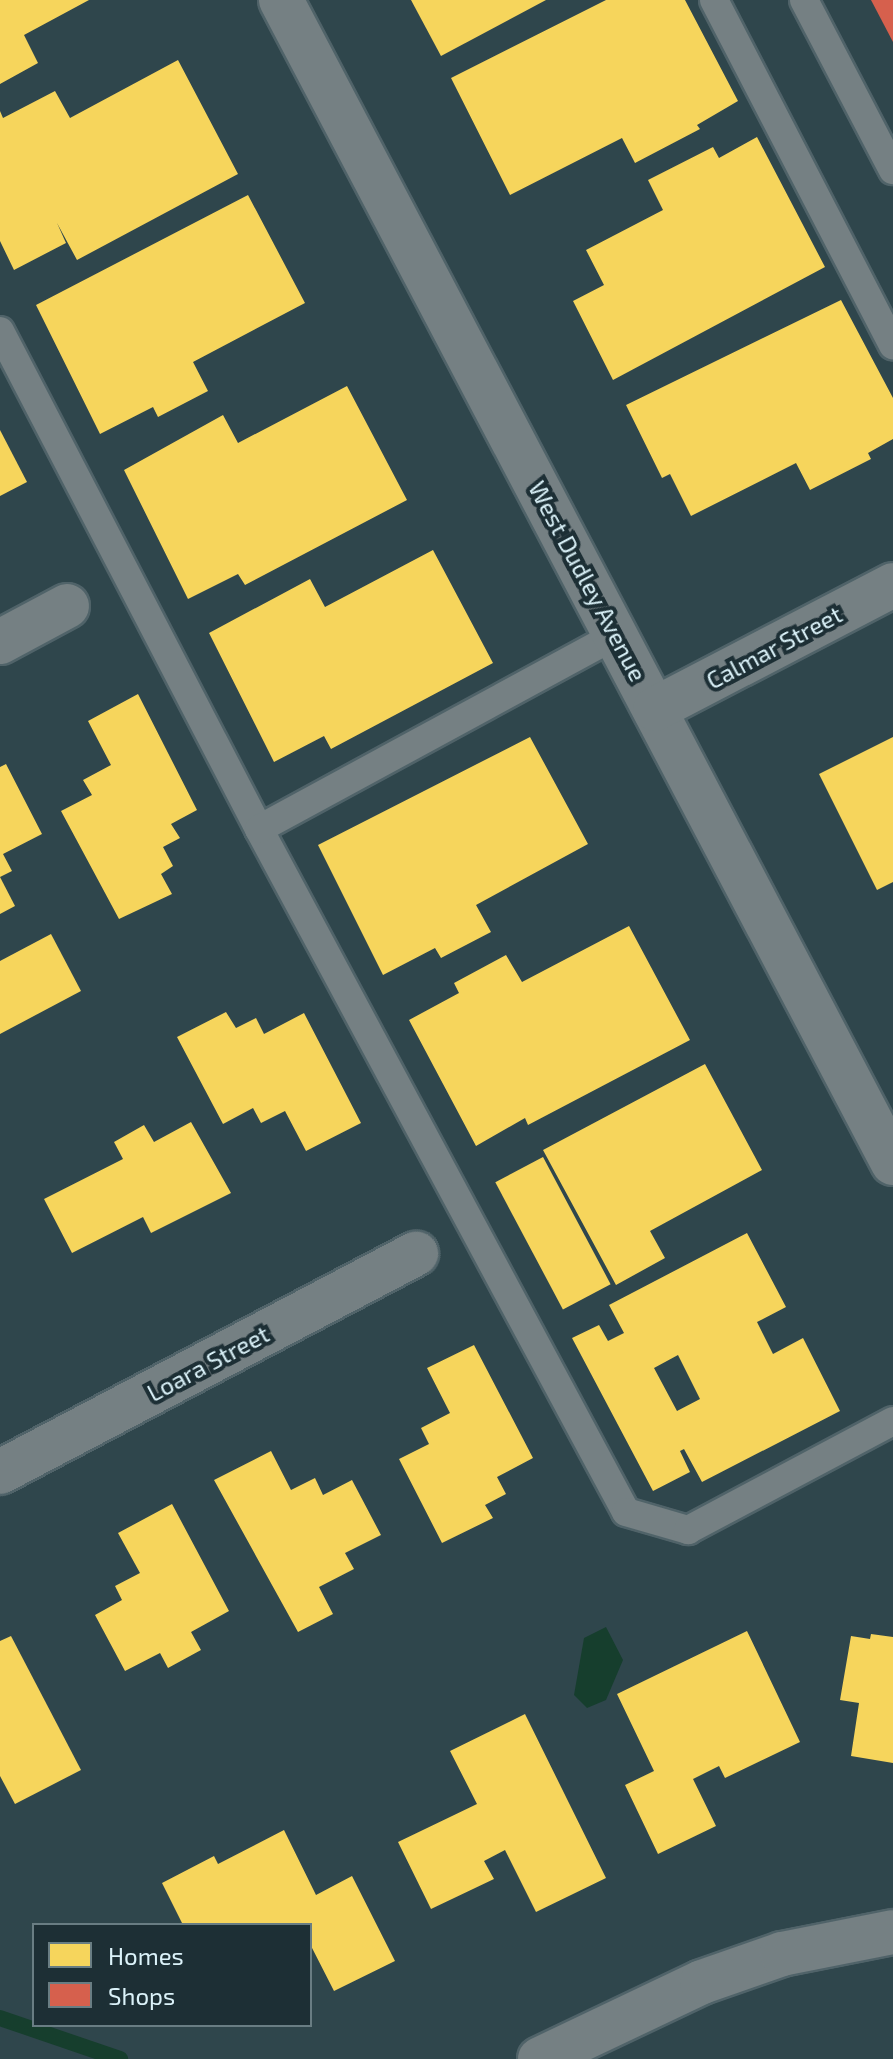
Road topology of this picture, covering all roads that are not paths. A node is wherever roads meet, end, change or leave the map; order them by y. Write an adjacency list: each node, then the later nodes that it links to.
1 (281, 0): 9 (street, West Dudley Avenue)
2 (714, 0): 6 (lane)
3 (804, 0): 4 (lane)
4 (893, 170)
5 (0, 331): 12 (lane)
6 (893, 345)
7 (893, 585): 11 (street, Calmar Street)
8 (67, 606): 10 (street)
9 (617, 635): 11 (street, West Dudley Avenue); 12 (lane)
10 (0, 642)
11 (655, 709): 13 (street, West Dudley Avenue)
12 (259, 829): 15 (lane)
13 (893, 1163)
14 (416, 1254): 16 (street, Loara Street)
15 (893, 1421)
16 (0, 1472)
17 (893, 1932): 18 (street)
18 (540, 2059)

